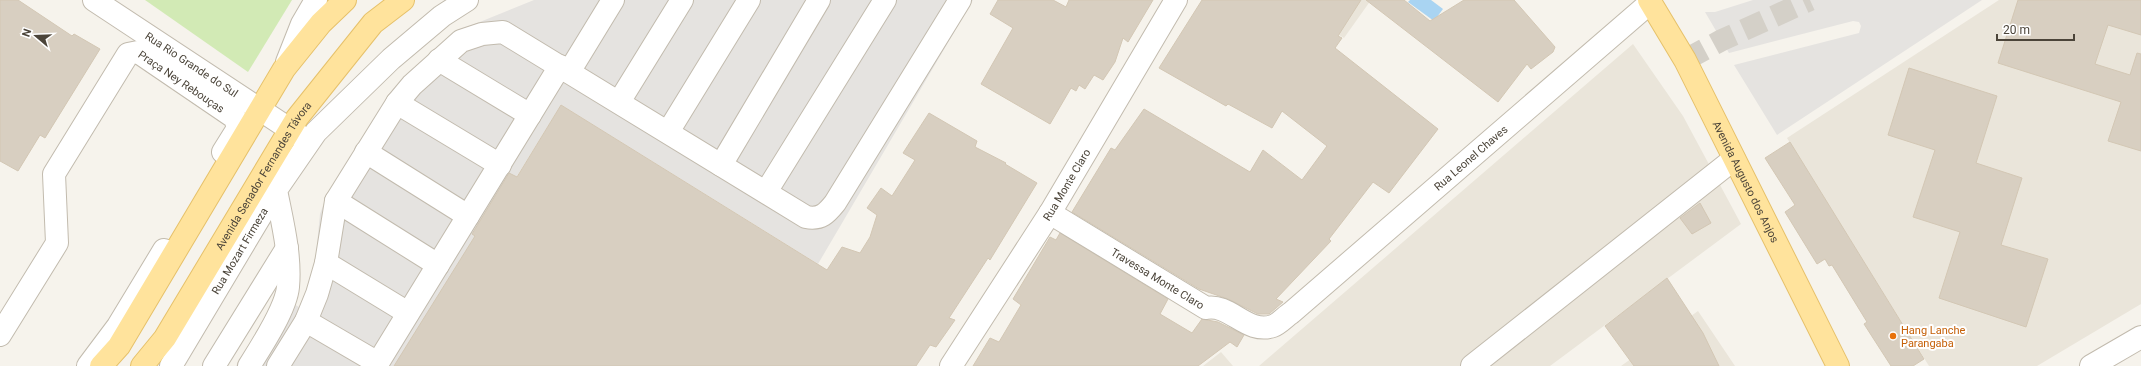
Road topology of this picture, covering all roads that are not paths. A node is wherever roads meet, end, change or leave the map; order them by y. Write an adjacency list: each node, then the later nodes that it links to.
1 (94, 0): 19 (street, Rua Rio Grande do Sul)
2 (316, 0): 15 (street)
3 (345, 0): 15 (main road)
4 (403, 0): 21 (main road, Avenida Senador Fernandes Távora)
5 (467, 0): 23 (street)
6 (613, 0): 16 (street)
7 (682, 0): 17 (street)
8 (749, 0): 22 (street)
9 (819, 0): 27 (street)
10 (885, 0): 29 (street)
11 (960, 0): 29 (street)
12 (1176, 0): 31 (street, Rua Monte Claro)
13 (1650, 1): 25 (main road, Avenida Augusto dos Anjos); 37 (street, Rua Leonel Chaves)
14 (439, 60): 16 (street); 18 (street); 20 (street)
15 (284, 69): 19 (main road)
16 (564, 69): 17 (street); 20 (street)
17 (619, 102): 22 (street)
18 (397, 103): 24 (street); 26 (street)
19 (261, 109): 21 (street, Rua Rio Grande do Sul); 43 (main road)
20 (530, 115): 26 (street)
21 (289, 129): 23 (street, Rua Rio Grande do Sul); 28 (street, Rua Mozart Firmeza); 44 (main road, Avenida Senador Fernandes Távora)
22 (668, 132): 27 (street)
23 (309, 142): 28 (street)
24 (366, 152): 30 (street); 32 (street)
25 (1734, 159): 50 (street); 51 (main road, Avenida Augusto dos Anjos)
26 (500, 165): 32 (street)
27 (721, 165): 29 (street)
28 (276, 190): 33 (street); 45 (street, Rua Mozart Firmeza)
29 (766, 192)
30 (336, 201): 34 (street); 35 (street)
31 (1050, 213): 37 (street, Travessa Monte Claro); 49 (street, Rua Monte Claro)
32 (468, 216): 35 (street)
33 (287, 248): 46 (street); 47 (street)
34 (326, 264): 36 (street); 38 (street)
35 (438, 265): 36 (street)
36 (408, 313): 41 (street)
37 (1291, 313)
38 (306, 321): 41 (street); 48 (street)
39 (0, 335): 42 (street, Praça Ney Rebouças)
40 (2141, 337): 52 (street)
41 (377, 364)
42 (88, 366)
43 (101, 366)
44 (142, 366)
45 (171, 366)
46 (214, 366)
47 (249, 366)
48 (278, 366)
49 (951, 366)
50 (1472, 366)
51 (1838, 366)
52 (2091, 366)

